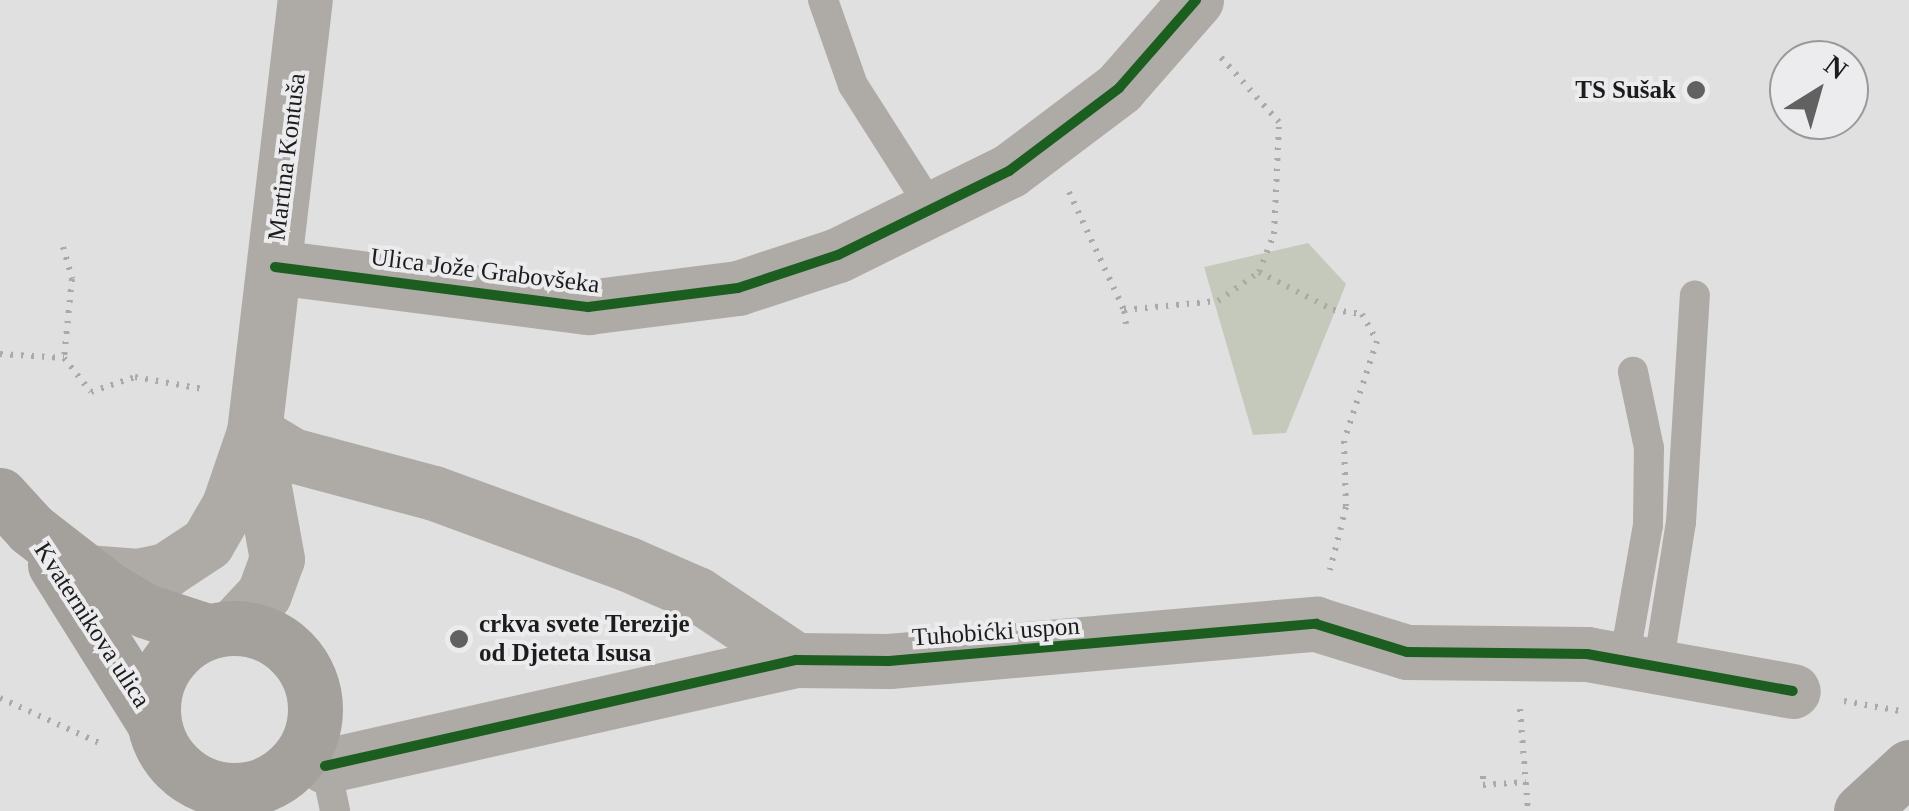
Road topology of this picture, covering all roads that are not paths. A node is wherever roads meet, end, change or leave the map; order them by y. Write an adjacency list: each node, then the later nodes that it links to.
1 (823, 0): 4 (lane)
2 (1196, 0): 4 (street, Ulica Jože Grabovšeka)
3 (298, 1): 5 (street, Martina Kontuša)
4 (934, 212): 5 (street, Ulica Jože Grabovšeka)
5 (275, 267): 8 (street, Martina Kontuša)
6 (1696, 295): 13 (lane)
7 (1632, 372): 13 (lane)
8 (254, 432): 10 (street, Martina Kontuša); 11 (street, Martina Kontuša); 12 (street)
9 (16, 512): 10 (main road, Kvaternikova ulica); 15 (main road, Kvaternikova ulica)
10 (86, 572): 11 (main road, Kvaternikova ulica)
11 (220, 629): 15 (main road, Kvaternikova ulica); 17 (main road, Kvaternikova ulica)
12 (796, 660): 13 (street, Tuhobićki uspon); 17 (street, Tuhobićki uspon)
13 (1641, 664): 14 (street, Tuhobićki uspon)
14 (1793, 692)
15 (146, 744): 17 (main road); 18 (main road, Kvaternikova ulica)
16 (1909, 766): 19 (main road)
17 (307, 775)
18 (210, 811)
19 (1861, 811)

